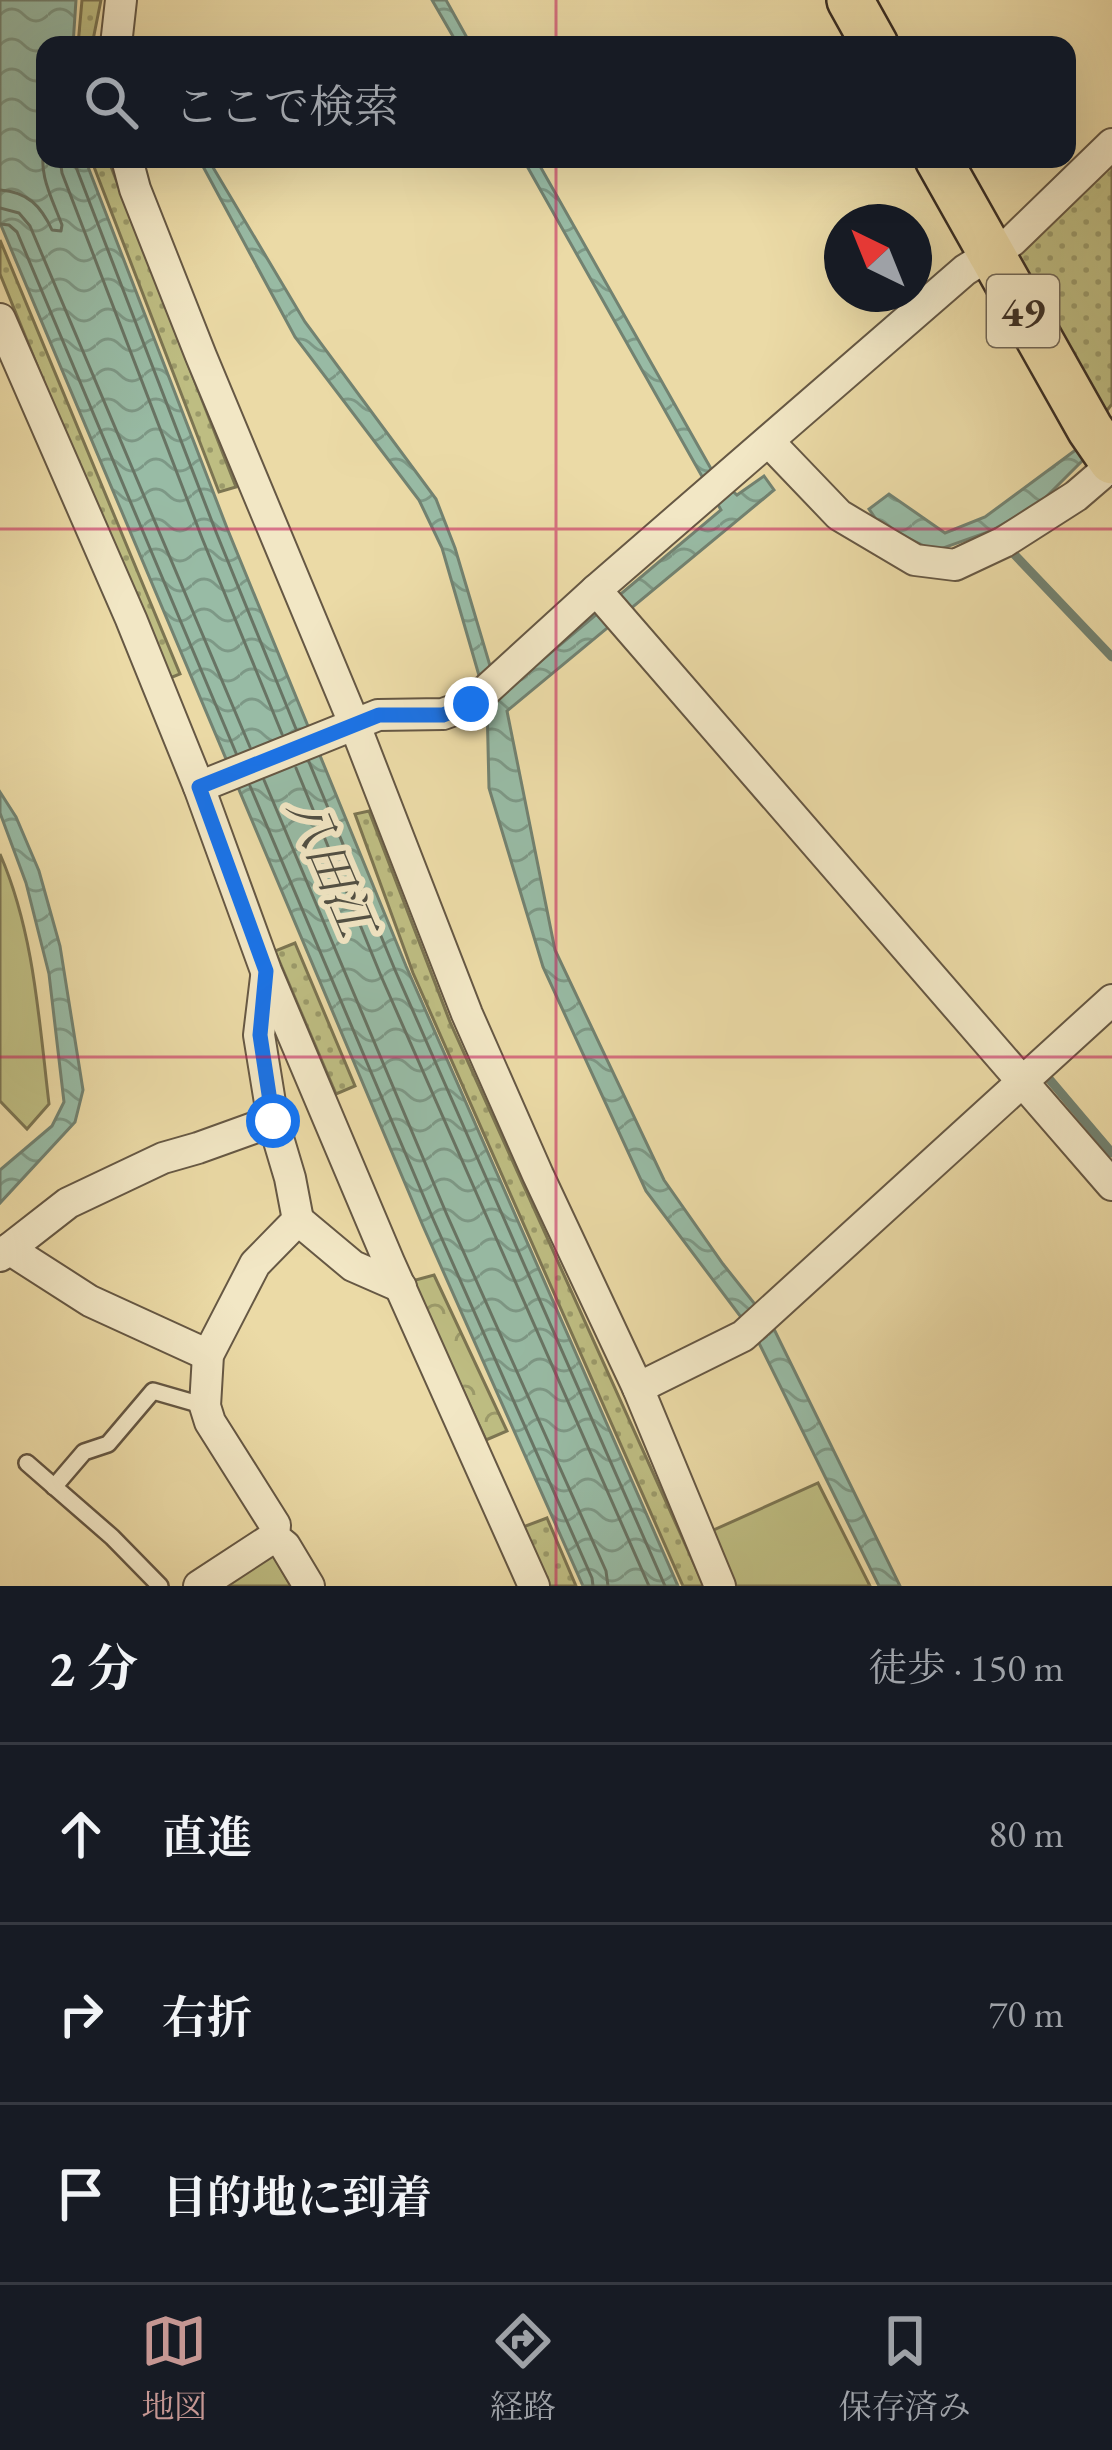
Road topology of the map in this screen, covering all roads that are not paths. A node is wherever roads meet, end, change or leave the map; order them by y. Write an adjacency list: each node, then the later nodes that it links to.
1 (121, 0): 3 (street)
2 (850, 0): 4 (main road)
3 (117, 36)
4 (870, 36)
5 (1112, 143): 8 (street)
6 (130, 168): 13 (street)
7 (943, 168): 8 (main road, 49)
8 (991, 255): 10 (street); 11 (main road, 49)
9 (0, 319): 14 (street)
10 (770, 442): 11 (street); 12 (street)
11 (1112, 463)
12 (596, 590): 13 (street); 17 (street)
13 (354, 723): 14 (street); 24 (street)
14 (199, 787): 15 (street)
15 (266, 971): 18 (street); 22 (street)
16 (1112, 1000): 17 (street)
17 (1022, 1084): 19 (street); 24 (street)
18 (273, 1121): 20 (street); 21 (street)
19 (1112, 1185)
20 (298, 1220): 22 (street); 23 (street)
21 (4, 1253): 23 (street)
22 (400, 1287): 32 (street)
23 (208, 1355): 25 (street)
24 (638, 1388): 33 (street)
25 (205, 1406): 27 (lane); 28 (street)
26 (27, 1463): 27 (lane)
27 (53, 1487): 29 (lane)
28 (274, 1537): 30 (street); 31 (street)
29 (160, 1586)
30 (199, 1586)
31 (309, 1586)
32 (533, 1586)
33 (720, 1586)

